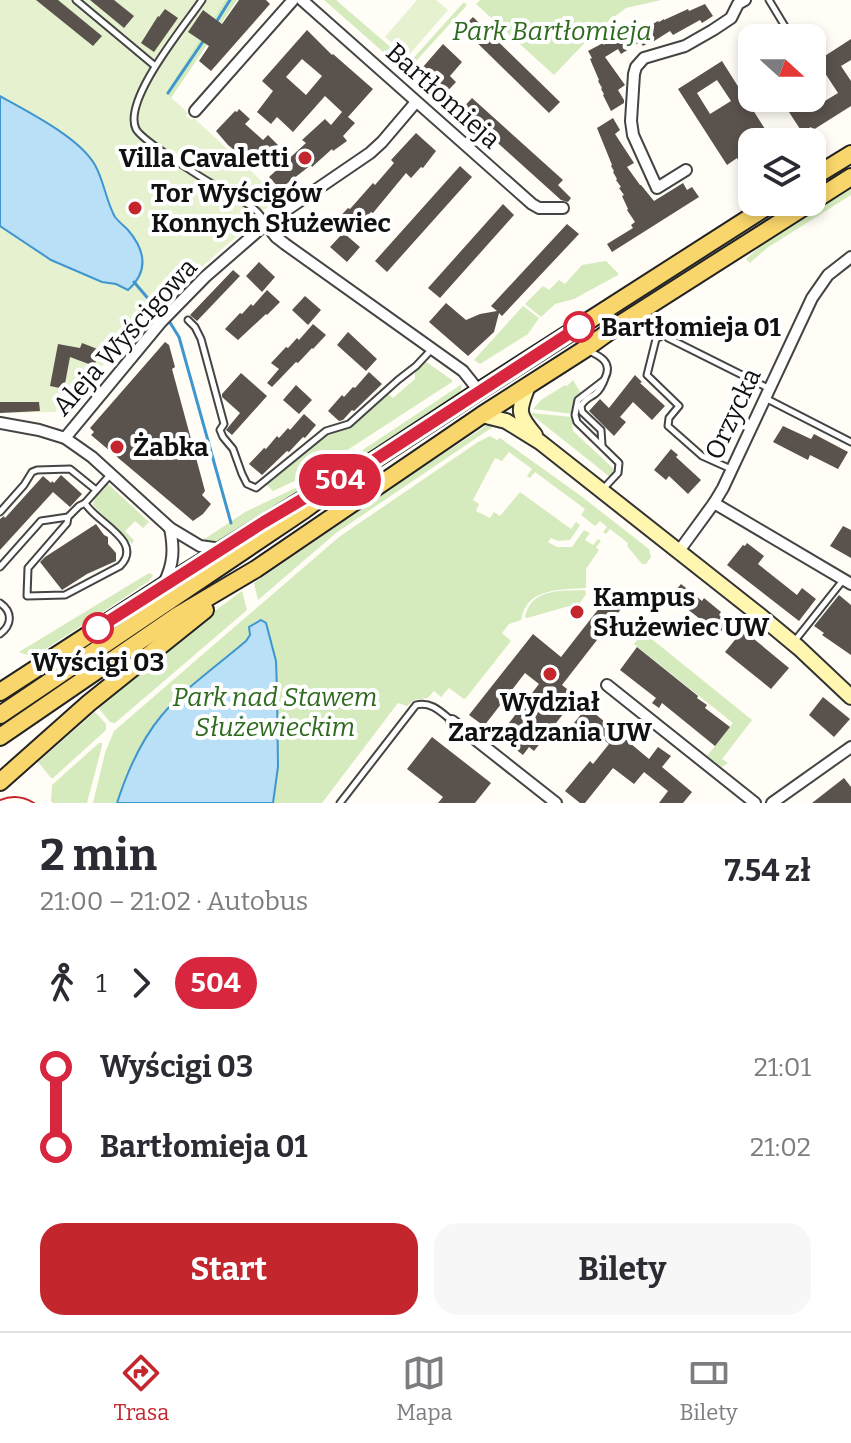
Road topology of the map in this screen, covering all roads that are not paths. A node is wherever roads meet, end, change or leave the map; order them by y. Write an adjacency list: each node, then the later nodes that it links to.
1 (76, 0): 8 (lane)
2 (202, 0): 8 (lane)
3 (293, 0): 10 (street)
4 (302, 0): 9 (street, Bartłomieja)
5 (769, 0): 7 (lane)
6 (742, 2): 13 (street)
7 (784, 24)
8 (155, 66): 17 (lane)
9 (416, 102): 15 (street, Bartłomieja); 17 (street, Aleja Wyścigowa)
10 (195, 111)
11 (851, 154): 12 (main road)
12 (826, 169)
13 (686, 170)
14 (851, 177): 21 (main road)
15 (563, 208)
16 (752, 216): 24 (main road)
17 (266, 224): 20 (street); 28 (street, Aleja Wyścigowa)
18 (851, 257): 25 (street, Orzycka)
19 (188, 320): 20 (lane)
20 (432, 349): 24 (street)
21 (585, 349): 22 (lane); 23 (main road)
22 (604, 380): 31 (lane); 31 (lane)
23 (528, 386): 26 (main road); 29 (street)
24 (479, 391): 34 (main road)
25 (768, 394): 30 (lane); 32 (street, Orzycka); 32 (lane)
26 (482, 415): 29 (street); 45 (main road)
27 (0, 423): 28 (street, Aleja Wyścigowa)
28 (65, 438): 33 (street)
29 (540, 442): 36 (street)
30 (851, 442)
31 (602, 446): 36 (lane)
32 (732, 470): 38 (street, Orzycka)
33 (111, 474): 35 (lane); 41 (street)
34 (353, 474): 42 (main road); 55 (main road)
35 (96, 490): 37 (lane); 39 (lane)
36 (601, 490): 43 (street)
37 (85, 503): 40 (lane); 40 (lane)
38 (714, 503): 43 (street, Orzycka); 46 (street)
39 (0, 512)
40 (68, 517): 44 (lane)
41 (170, 528): 42 (street); 47 (street)
42 (222, 549): 47 (main road)
43 (679, 551): 50 (street)
44 (0, 567)
45 (256, 569): 57 (main road); 59 (main road)
46 (848, 581): 50 (lane)
47 (162, 587): 53 (main road)
48 (0, 603): 49 (lane)
49 (0, 634)
50 (796, 646): 52 (street); 54 (street)
51 (607, 685): 62 (street)
52 (851, 686)
53 (3, 691)
54 (851, 697)
55 (0, 715)
56 (452, 721): 60 (lane); 61 (street)
57 (0, 737)
58 (851, 747): 63 (street)
59 (0, 782)
60 (340, 803)
61 (556, 803)
62 (755, 803)
63 (772, 803)

